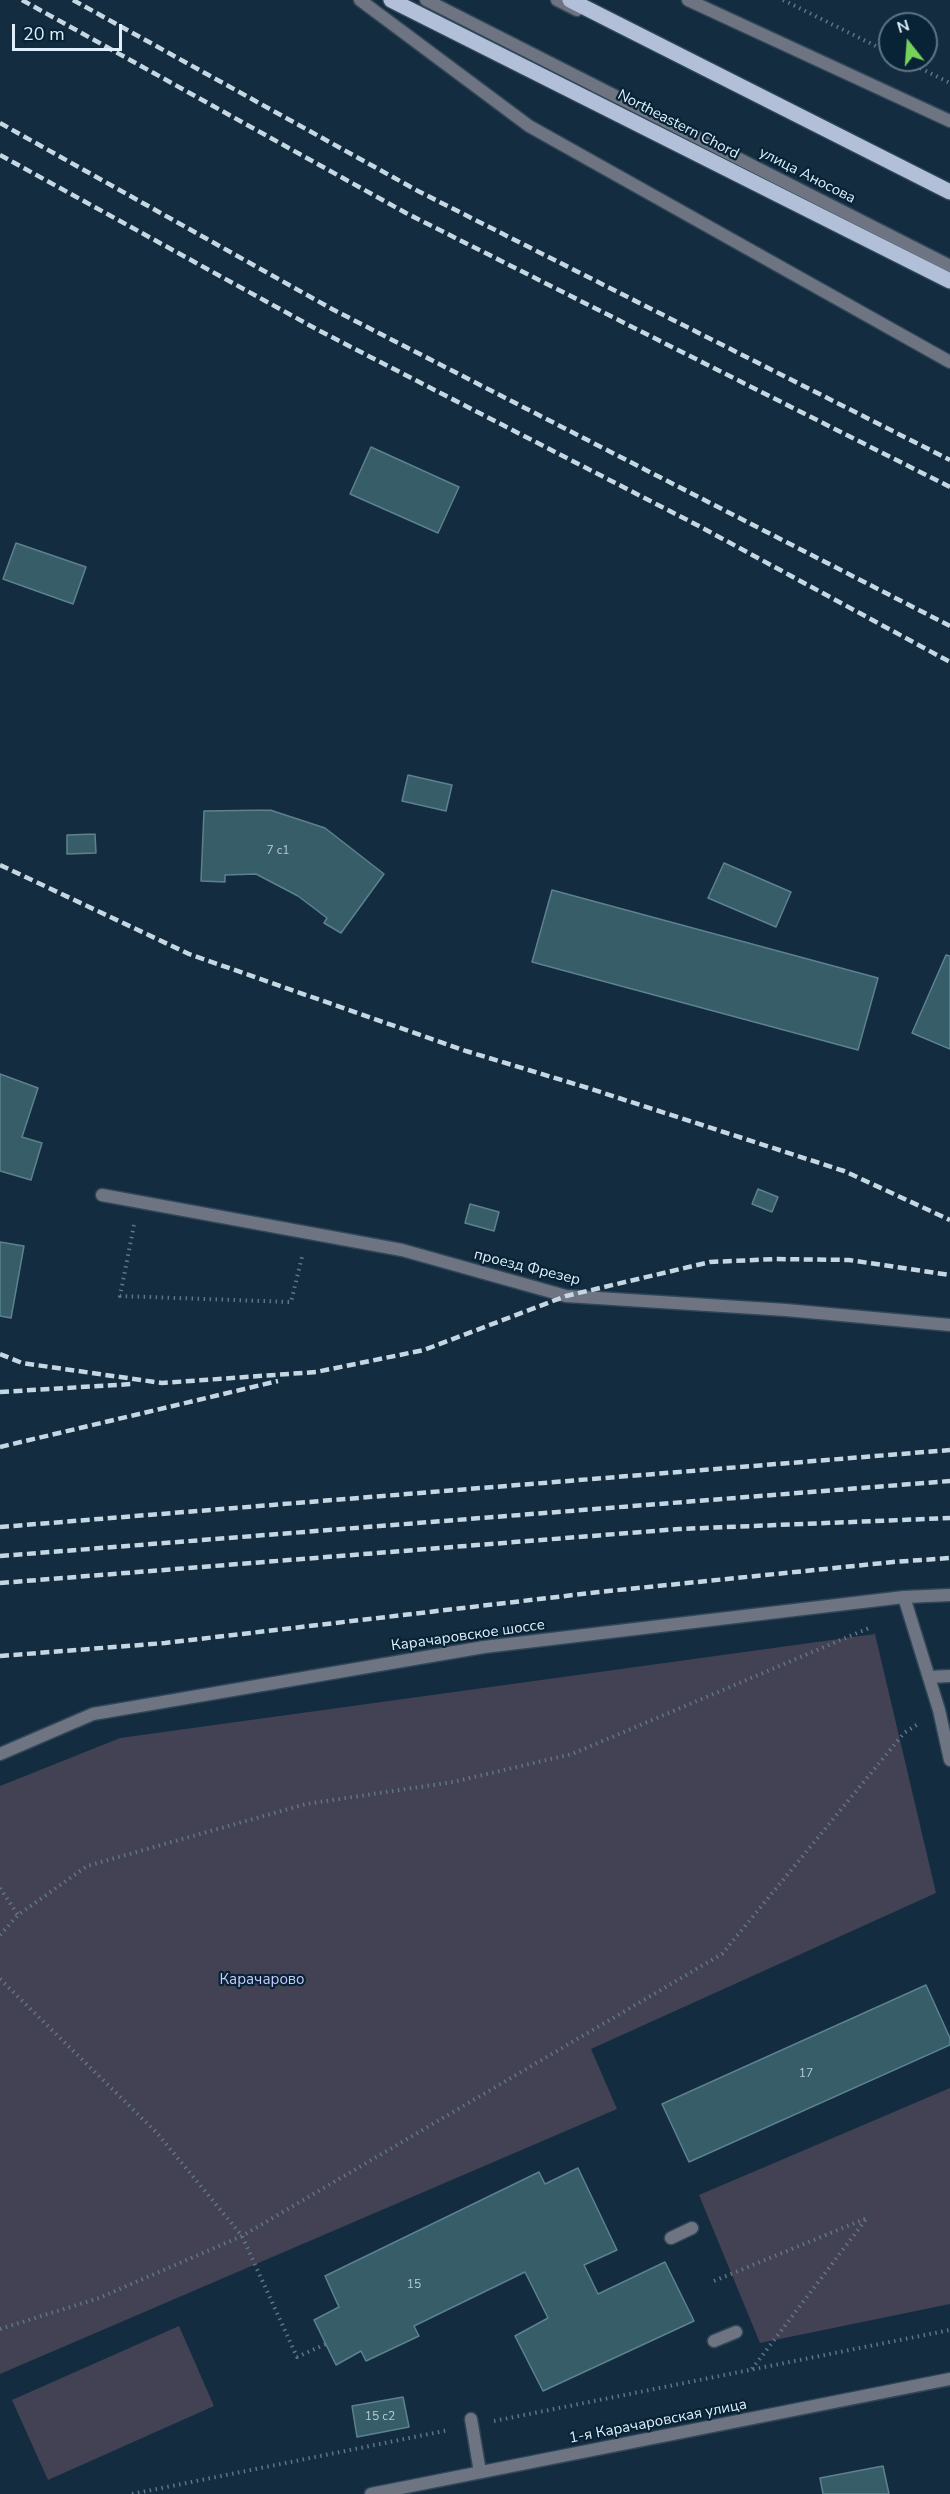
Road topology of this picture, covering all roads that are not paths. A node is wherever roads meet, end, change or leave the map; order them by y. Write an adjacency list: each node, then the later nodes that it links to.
1 (360, 0): 12 (street)
2 (391, 0): 11 (main road, Northeastern Chord)
3 (426, 0): 10 (street, улица Аносова)
4 (557, 0): 9 (street)
5 (570, 0): 8 (main road)
6 (688, 0): 7 (street)
7 (950, 121)
8 (950, 192)
9 (950, 200)
10 (950, 266)
11 (950, 282)
12 (950, 362)
13 (102, 1195): 14 (street, проезд Фрезер)
14 (950, 1325)
15 (950, 1595): 16 (street, Карачаровское шоссе)
16 (904, 1597): 18 (street); 19 (street, Карачаровское шоссе)
17 (950, 1676): 18 (street)
18 (928, 1677): 20 (street)
19 (0, 1754)
20 (950, 1760)
21 (692, 2228): 22 (street)
22 (671, 2238)
23 (736, 2332): 24 (street)
24 (714, 2341)
25 (950, 2379): 27 (street, 1-я Карачаровская улица)
26 (471, 2422): 27 (street)
27 (480, 2472): 28 (street, 1-я Карачаровская улица)
28 (371, 2494)

